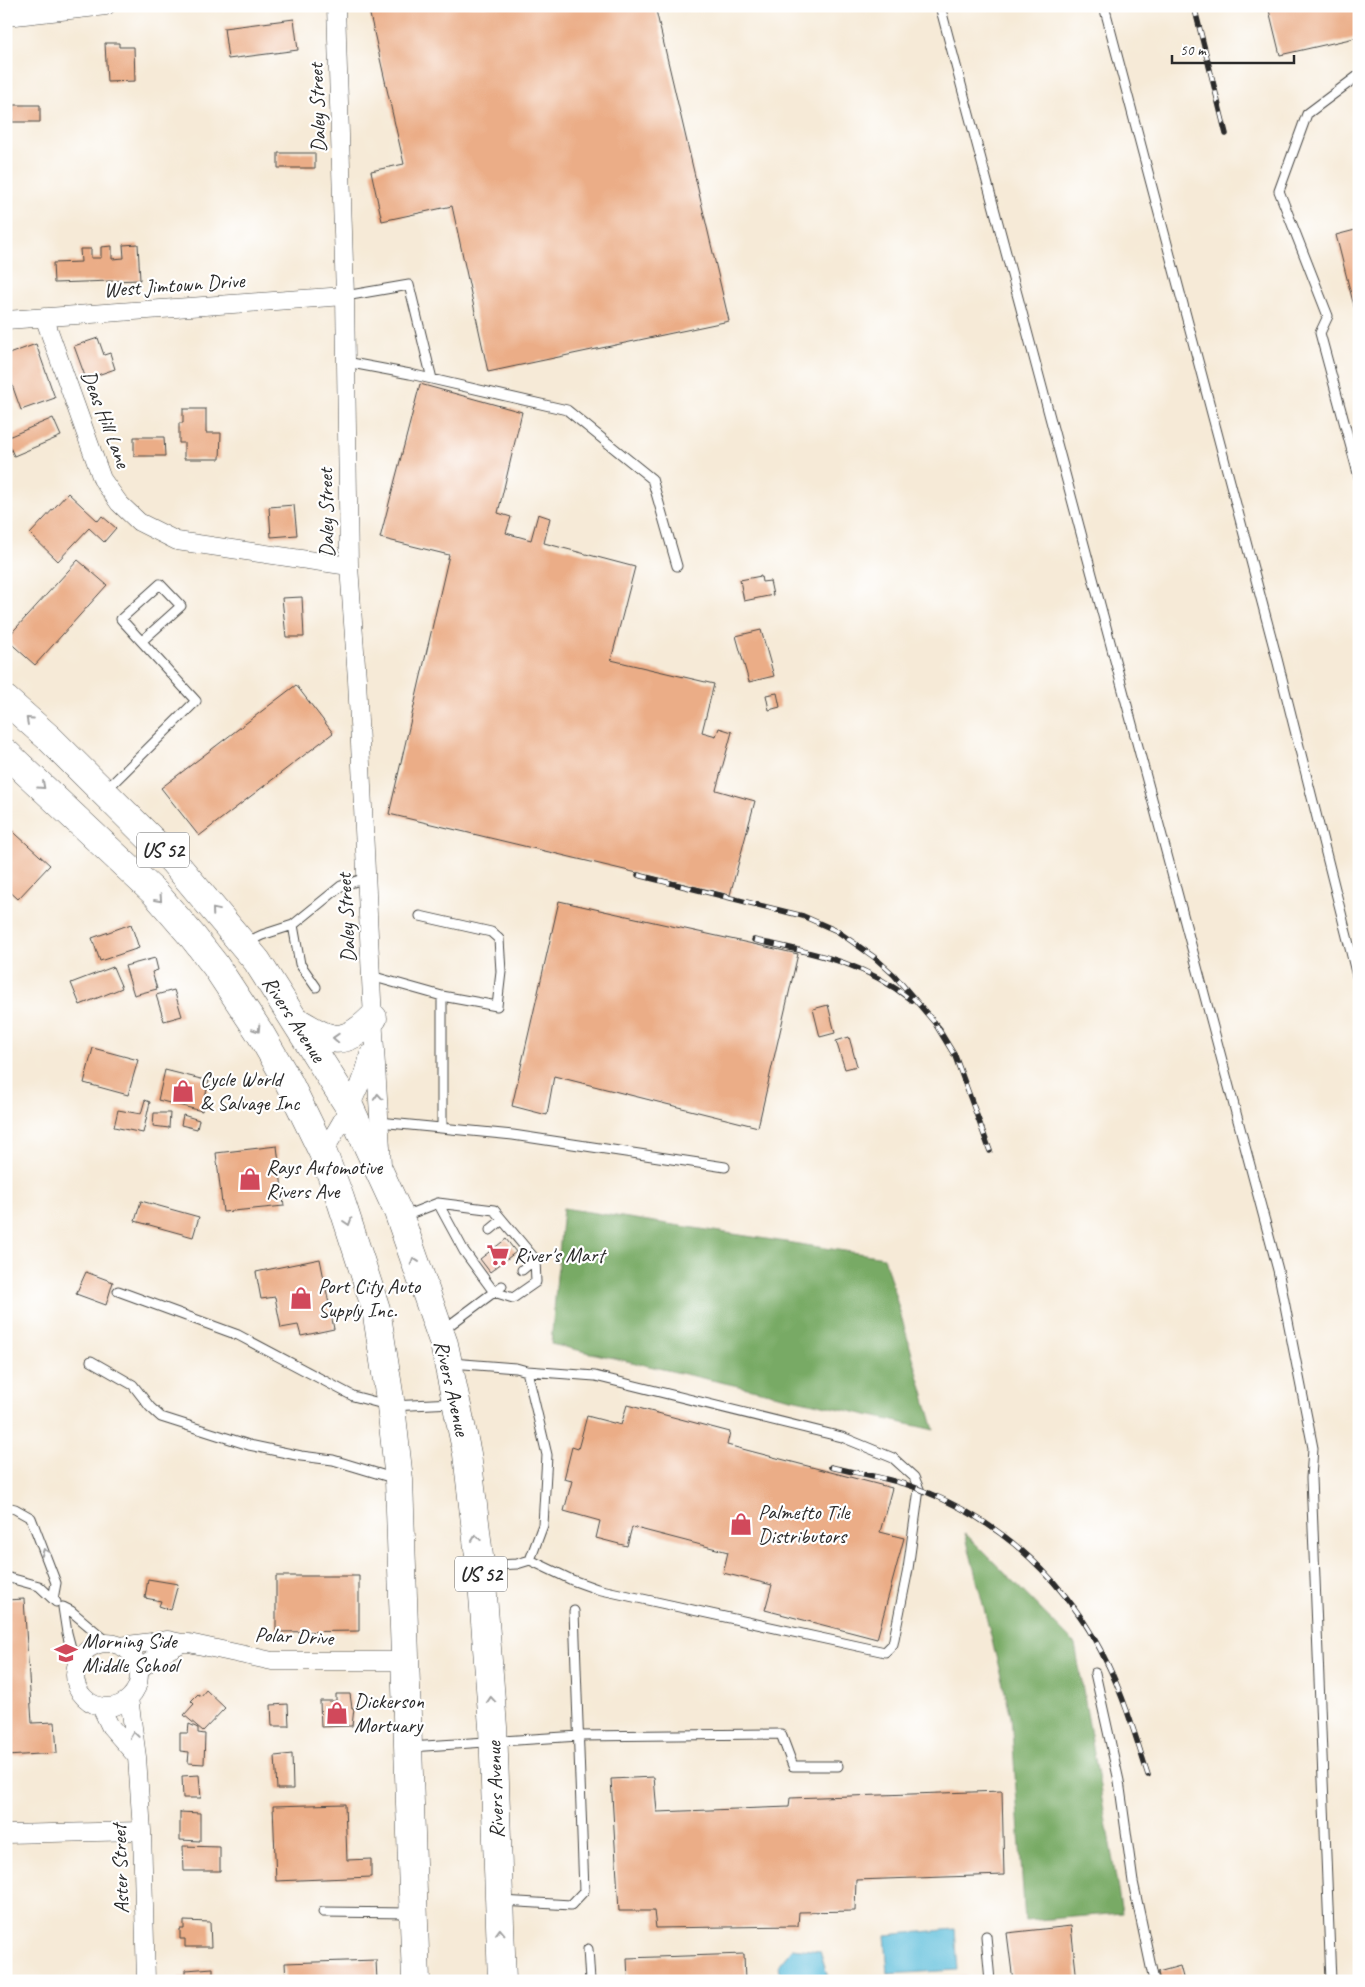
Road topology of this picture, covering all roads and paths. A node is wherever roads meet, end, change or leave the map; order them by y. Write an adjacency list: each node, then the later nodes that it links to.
1 (106, 6): 5 (street)
2 (336, 6): 7 (street, Daley Street)
3 (940, 6): 86 (lane)
4 (1104, 6): 24 (lane)
5 (6, 17)
6 (1359, 74): 12 (lane)
7 (345, 296): 8 (street, West Jimtown Drive); 10 (street, Daley Street); 11 (lane)
8 (44, 317): 9 (street, West Jimtown Drive); 13 (street, Deas Hill Lane)
9 (6, 320)
10 (346, 362): 11 (lane); 13 (street, Daley Street)
11 (432, 379): 14 (lane)
12 (1359, 476)
13 (349, 566): 19 (street, Daley Street)
14 (677, 566)
15 (142, 641): 15 (lane); 18 (lane)
16 (6, 700): 18 (main road, Rivers Avenue / US 52, one-way to 16)
17 (6, 753): 32 (main road, Rivers Avenue / US 52, one-way to 32)
18 (104, 792): 22 (main road, Rivers Avenue / US 52, one-way to 18)
19 (366, 878): 21 (lane); 23 (street, Daley Street)
20 (420, 916): 26 (lane)
21 (293, 925): 22 (lane); 25 (lane)
22 (242, 944): 28 (main road, Rivers Avenue / US 52)
23 (371, 976): 26 (lane); 27 (street, Daley Street)
24 (1359, 984)
25 (316, 987)
26 (442, 996): 31 (lane)
27 (373, 1018): 28 (main road, one-way to 28); 29 (street, Daley Street); 30 (street, Daley Street, one-way to 27)
28 (295, 1021): 29 (main road, Rivers Avenue / US 52)
29 (350, 1108): 32 (street, Daley Street); 34 (main road, Rivers Avenue / US 52)
30 (379, 1122): 31 (lane); 34 (street, Daley Street)
31 (442, 1127): 33 (lane)
32 (323, 1153): 49 (main road, Rivers Avenue / US 52, one-way to 49)
33 (725, 1167)
34 (383, 1180): 36 (main road, Rivers Avenue / US 52)
35 (438, 1203): 36 (lane); 37 (lane); 43 (lane)
36 (400, 1218): 44 (main road, Rivers Avenue / US 52, one-way to 36)
37 (502, 1220): 38 (lane); 39 (lane)
38 (490, 1230)
39 (534, 1259): 40 (lane); 43 (lane)
40 (522, 1270)
41 (502, 1286): 43 (lane)
42 (118, 1291): 49 (lane)
43 (494, 1292): 44 (lane)
44 (439, 1333): 46 (main road, Rivers Avenue / US 52)
45 (90, 1361): 50 (lane)
46 (448, 1363): 47 (lane); 48 (main road, Rivers Avenue / US 52)
47 (527, 1371): 52 (lane); 52 (lane)
48 (456, 1403): 49 (lane); 53 (main road, Rivers Avenue / US 52, one-way to 48)
49 (391, 1406): 50 (main road, Rivers Avenue / US 52)
50 (399, 1480): 60 (main road, Rivers Avenue / US 52)
51 (6, 1507): 55 (lane, one-way to 51)
52 (530, 1560): 53 (lane)
53 (480, 1566): 67 (main road, Rivers Avenue / US 52, one-way to 53)
54 (6, 1577): 55 (lane)
55 (53, 1599): 56 (lane)
56 (63, 1607): 59 (lane); 61 (lane)
57 (574, 1611): 66 (lane)
58 (182, 1643): 59 (street, Polar Drive); 60 (street, Polar Drive); 62 (street)
59 (114, 1645): 61 (street); 62 (street)
60 (405, 1661): 68 (main road, Rivers Avenue / US 52)
61 (76, 1667): 65 (street)
62 (139, 1670): 64 (street)
63 (1095, 1674): 85 (lane)
64 (129, 1698): 65 (street); 69 (street, Aster Street, one-way to 64)
65 (101, 1707): 69 (street)
66 (579, 1736): 67 (lane); 70 (lane); 73 (lane)
67 (493, 1743): 68 (lane); 73 (main road, Rivers Avenue / US 52)
68 (408, 1747): 75 (main road, Rivers Avenue / US 52)
69 (137, 1756): 71 (street, Aster Street)
70 (838, 1766)
71 (142, 1830): 72 (street); 79 (street, Aster Street)
72 (6, 1834)
73 (499, 1901): 82 (main road, Rivers Avenue / US 52, one-way to 73)
74 (323, 1912): 75 (lane)
75 (414, 1913): 78 (main road, Rivers Avenue / US 52)
76 (986, 1936): 84 (lane)
77 (588, 1949): 83 (lane)
78 (415, 1951): 80 (main road, Rivers Avenue / US 52); 81 (main road)
79 (146, 1981)
80 (416, 1981)
81 (434, 1981)
82 (502, 1981)
83 (590, 1981)
84 (990, 1981)
85 (1154, 1981)
86 (1331, 1981)

